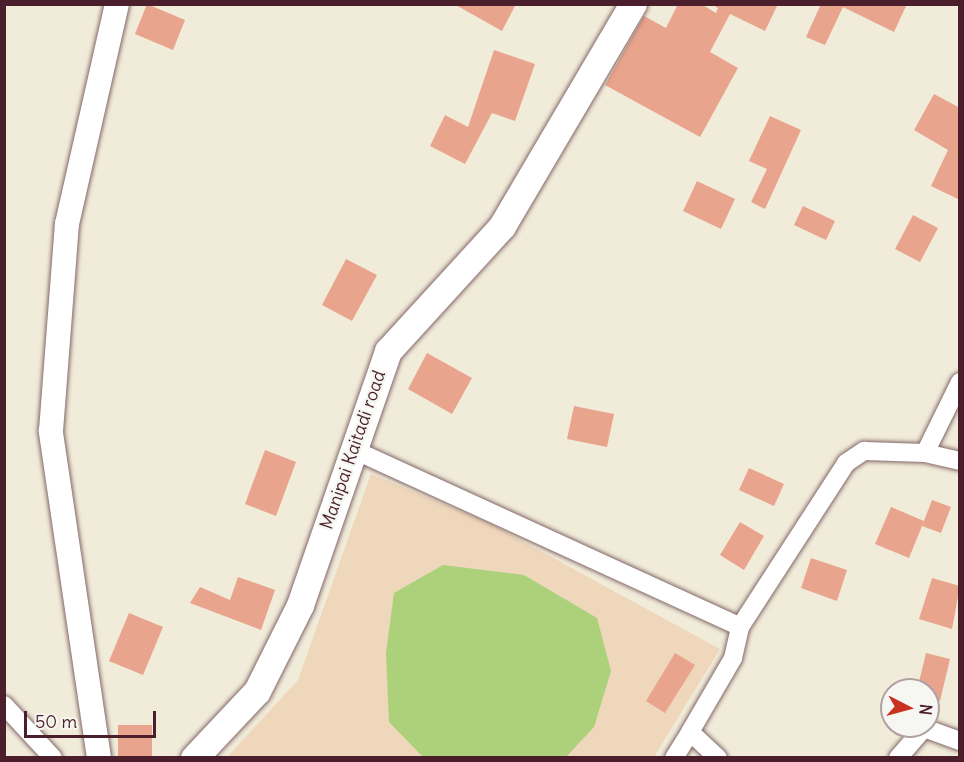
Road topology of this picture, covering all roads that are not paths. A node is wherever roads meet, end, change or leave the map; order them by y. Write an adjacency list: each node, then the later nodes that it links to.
1 (117, 4): 12 (street)
2 (633, 4): 4 (main road, Manipai Kaitadi road)
3 (960, 382): 5 (street)
4 (352, 449): 7 (street); 13 (main road, Manipai Kaitadi road)
5 (925, 453): 6 (street); 7 (street)
6 (960, 461)
7 (740, 627): 9 (street)
8 (4, 705): 11 (street)
9 (690, 732): 14 (street); 15 (street)
10 (960, 741): 16 (street)
11 (53, 758)
12 (99, 758)
13 (194, 758)
14 (674, 758)
15 (718, 758)
16 (898, 758)

